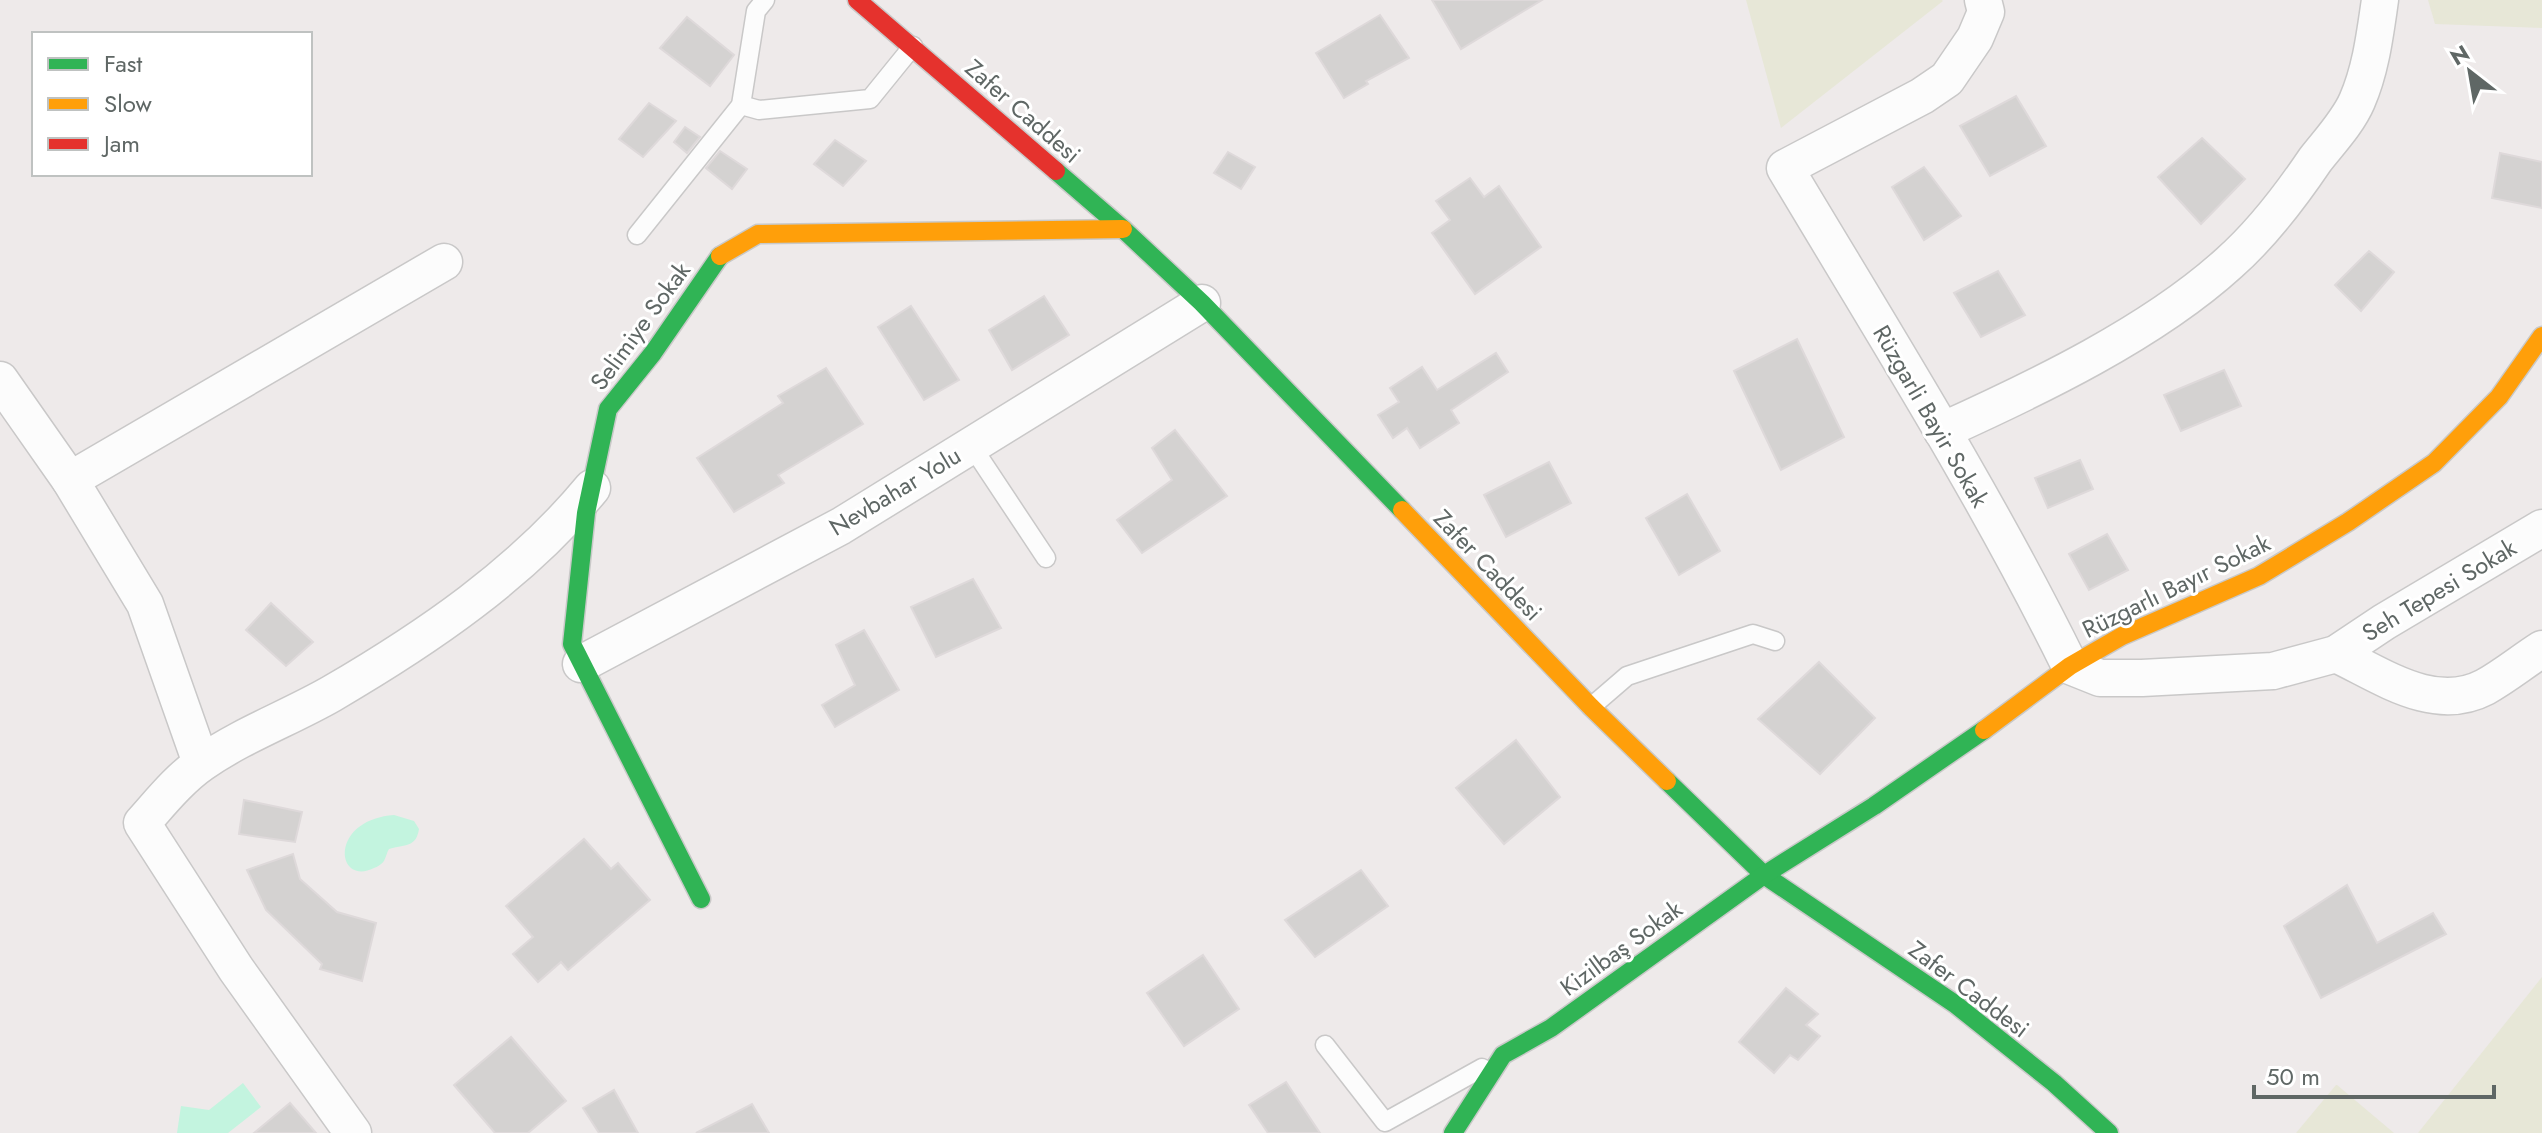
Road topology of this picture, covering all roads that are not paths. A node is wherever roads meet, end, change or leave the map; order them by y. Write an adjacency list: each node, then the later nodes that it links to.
1 (765, 0): 6 (lane)
2 (857, 0): 5 (street, Zafer Caddesi)
3 (1983, 0): 13 (street, Rüzgarli Bayir Sokak)
4 (2380, 0): 13 (street)
5 (913, 46): 6 (lane); 7 (street, Zafer Caddesi)
6 (741, 105): 8 (lane)
7 (1123, 229): 10 (street, Zafer Caddesi); 16 (street, Selimiye Sokak)
8 (637, 235)
9 (444, 262): 15 (street)
10 (1202, 303): 14 (street, Nevbahar Yolu); 24 (street, Zafer Caddesi)
11 (2541, 339): 23 (street, Rüzgarlı Bayır Sokak)
12 (0, 380): 15 (street)
13 (1942, 431): 23 (street, Rüzgarli Bayir Sokak)
14 (971, 445): 18 (lane); 22 (street, Nevbahar Yolu)
15 (70, 480): 25 (street)
16 (592, 488): 22 (street, Selimiye Sokak); 25 (street)
17 (2542, 528): 21 (street, Seh Tepesi Sokak)
18 (1046, 558)
19 (1775, 641): 24 (lane)
20 (2542, 649): 21 (street, Seh Tepesi Sokak)
21 (2336, 654): 23 (street, Seh Tepesi Sokak)
22 (581, 664): 27 (street, Selimiye Sokak)
23 (2070, 666): 26 (street, Rüzgarlı Bayır Sokak)
24 (1591, 707): 26 (street, Zafer Caddesi)
25 (201, 763): 30 (street)
26 (1764, 875): 29 (street, Kizilbaş Sokak); 32 (street, Zafer Caddesi)
27 (701, 899)
28 (1325, 1045): 29 (lane)
29 (1503, 1055): 31 (street)
30 (353, 1133)
31 (1453, 1133)
32 (2109, 1133)

